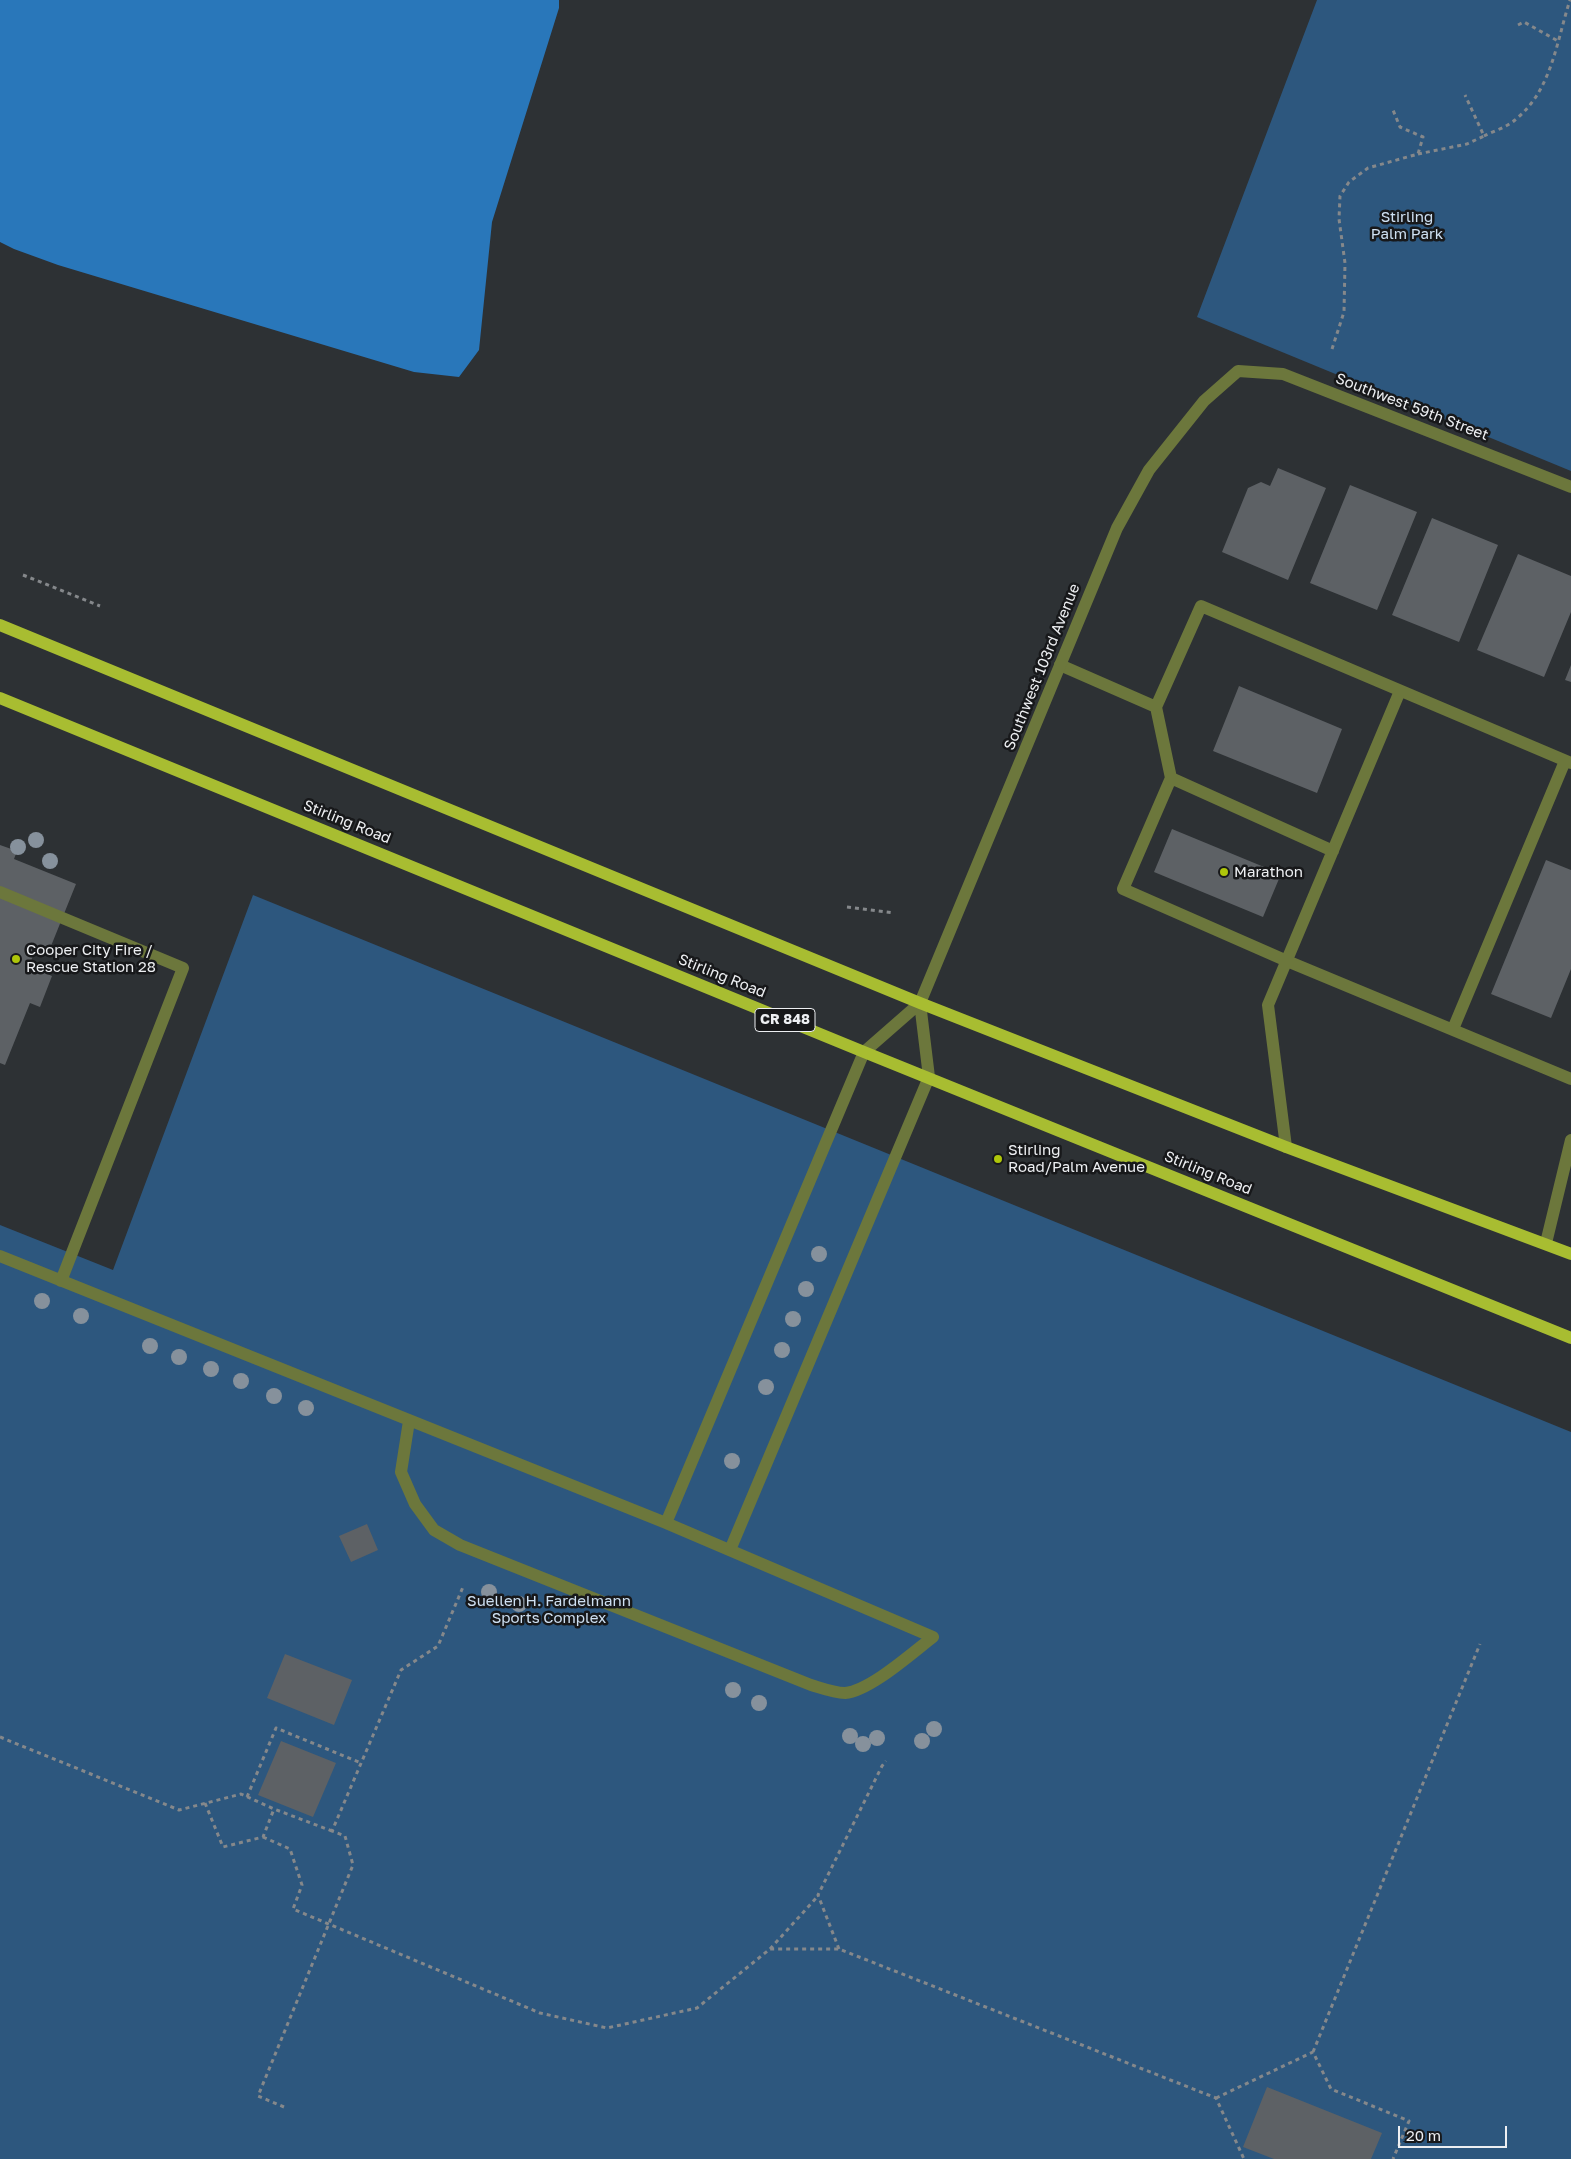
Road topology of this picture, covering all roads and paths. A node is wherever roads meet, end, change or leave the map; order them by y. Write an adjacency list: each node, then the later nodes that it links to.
1 (1570, 0): 3 (path)
2 (1518, 25): 3 (path)
3 (1558, 41): 6 (path)
4 (1465, 95): 6 (path)
5 (1393, 110): 7 (path)
6 (1484, 136): 7 (path)
7 (1418, 154): 8 (path)
8 (1332, 349)
9 (1238, 371): 10 (street, Southwest 59th Street); 14 (street, Southwest 103rd Avenue)
10 (1571, 487)
11 (23, 575): 12 (path)
12 (100, 606)
13 (0, 625): 25 (main road)
14 (1060, 665): 17 (street); 25 (street, Southwest 103rd Avenue)
15 (1400, 691): 17 (street); 18 (street); 20 (street)
16 (0, 698): 27 (main road, Stirling Road / CR 848)
17 (1156, 706): 19 (street)
18 (1568, 762): 26 (street)
19 (1171, 778): 20 (street); 24 (street)
20 (1333, 851): 24 (street)
21 (0, 892): 35 (street)
22 (847, 906): 23 (path)
23 (894, 913)
24 (1287, 961): 26 (street); 31 (street)
25 (920, 1002): 27 (street); 28 (street); 31 (main road)
26 (1453, 1029): 29 (street)
27 (864, 1052): 28 (main road, Stirling Road / CR 848); 38 (street)
28 (929, 1077): 36 (main road, Stirling Road / CR 848); 39 (street)
29 (1571, 1078)
30 (1571, 1140): 32 (street)
31 (1286, 1147): 32 (main road)
32 (1546, 1244): 33 (main road)
33 (1571, 1254)
34 (0, 1256): 35 (street)
35 (61, 1281): 37 (street)
36 (1571, 1338)
37 (408, 1421): 38 (street); 39 (street)
38 (666, 1523): 39 (street)
39 (730, 1550)
40 (463, 1587): 44 (path)
41 (1480, 1644): 54 (path)
42 (0, 1737): 46 (path)
43 (886, 1761): 50 (path)
44 (361, 1763): 45 (path); 48 (path)
45 (247, 1797): 46 (path); 47 (path)
46 (205, 1804): 49 (path)
47 (274, 1809): 48 (path); 49 (path)
48 (332, 1831): 51 (path)
49 (263, 1837): 51 (path)
50 (818, 1896): 52 (path); 53 (path)
51 (330, 1925): 52 (path); 56 (path)
52 (770, 1949): 53 (path)
53 (838, 1949): 55 (path)
54 (1312, 2052): 55 (path); 58 (path)
55 (1216, 2098): 57 (path)
56 (284, 2107)
57 (1244, 2159)
58 (1394, 2159)

